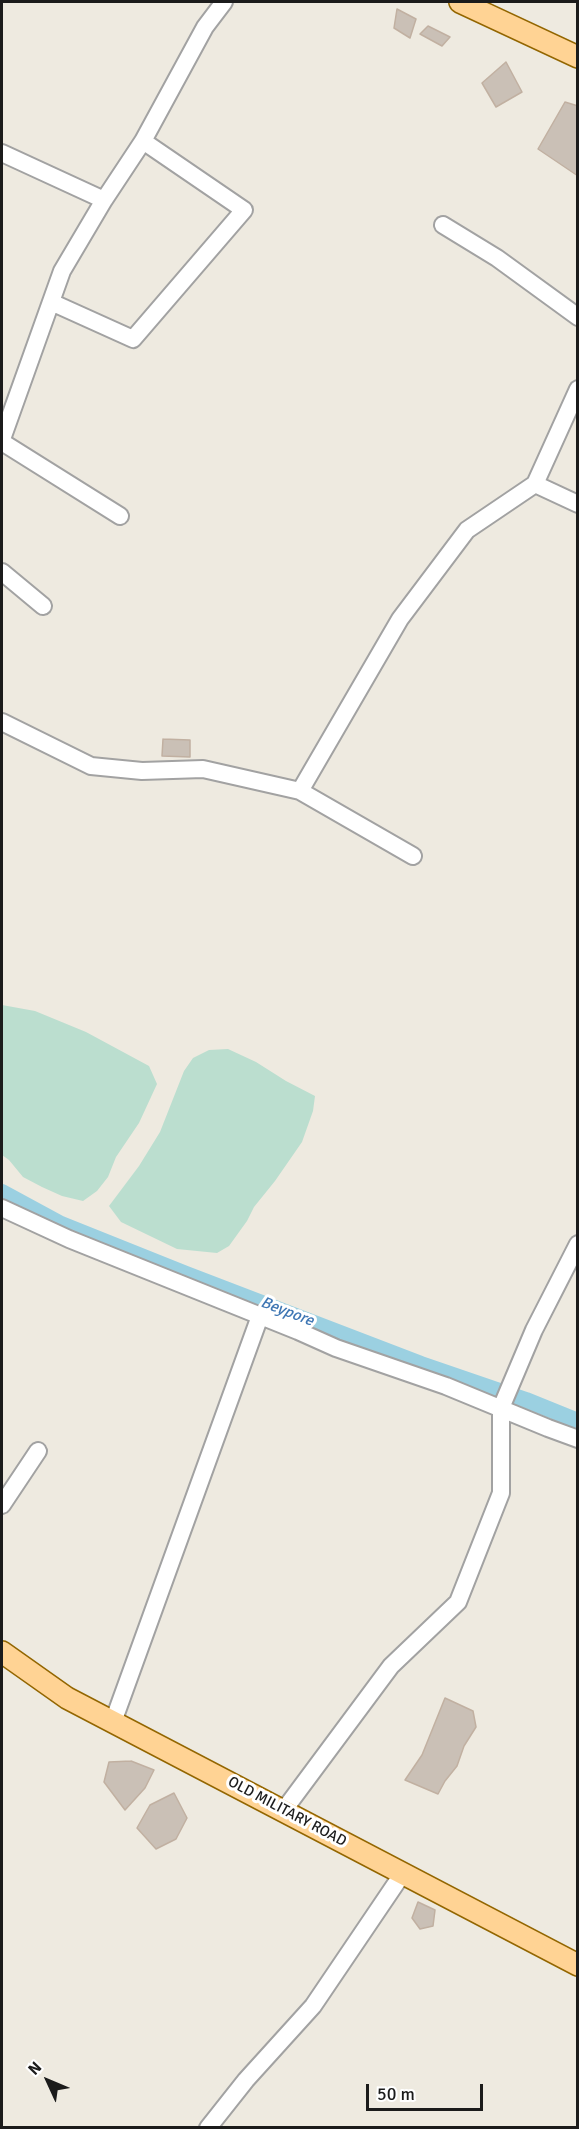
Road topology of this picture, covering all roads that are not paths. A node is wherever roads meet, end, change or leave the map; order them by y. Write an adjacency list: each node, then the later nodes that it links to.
1 (224, 2): 4 (street)
2 (460, 2): 3 (main road)
3 (578, 57)
4 (143, 141): 6 (street); 8 (street)
5 (2, 153): 6 (street)
6 (104, 200): 8 (street)
7 (443, 225): 9 (street)
8 (51, 302): 11 (street)
9 (578, 317)
10 (578, 389): 13 (street)
11 (9, 392): 12 (street)
12 (2, 440): 15 (street)
13 (535, 484): 14 (street); 19 (street)
14 (578, 504)
15 (120, 516)
16 (2, 572): 17 (street)
17 (43, 606)
18 (2, 722): 19 (street)
19 (300, 791): 20 (street)
20 (413, 856)
21 (2, 1208): 23 (street)
22 (578, 1244): 24 (street)
23 (260, 1316): 24 (street); 29 (street)
24 (501, 1408): 25 (street); 30 (street)
25 (578, 1439)
26 (38, 1451): 27 (street)
27 (2, 1505)
28 (2, 1652): 29 (main road, OLD MILITARY ROAD)
29 (113, 1722): 30 (main road, OLD MILITARY ROAD)
30 (284, 1810): 31 (main road, OLD MILITARY ROAD)
31 (403, 1873): 32 (main road, OLD MILITARY ROAD); 33 (street)
32 (578, 1965)
33 (208, 2127)

